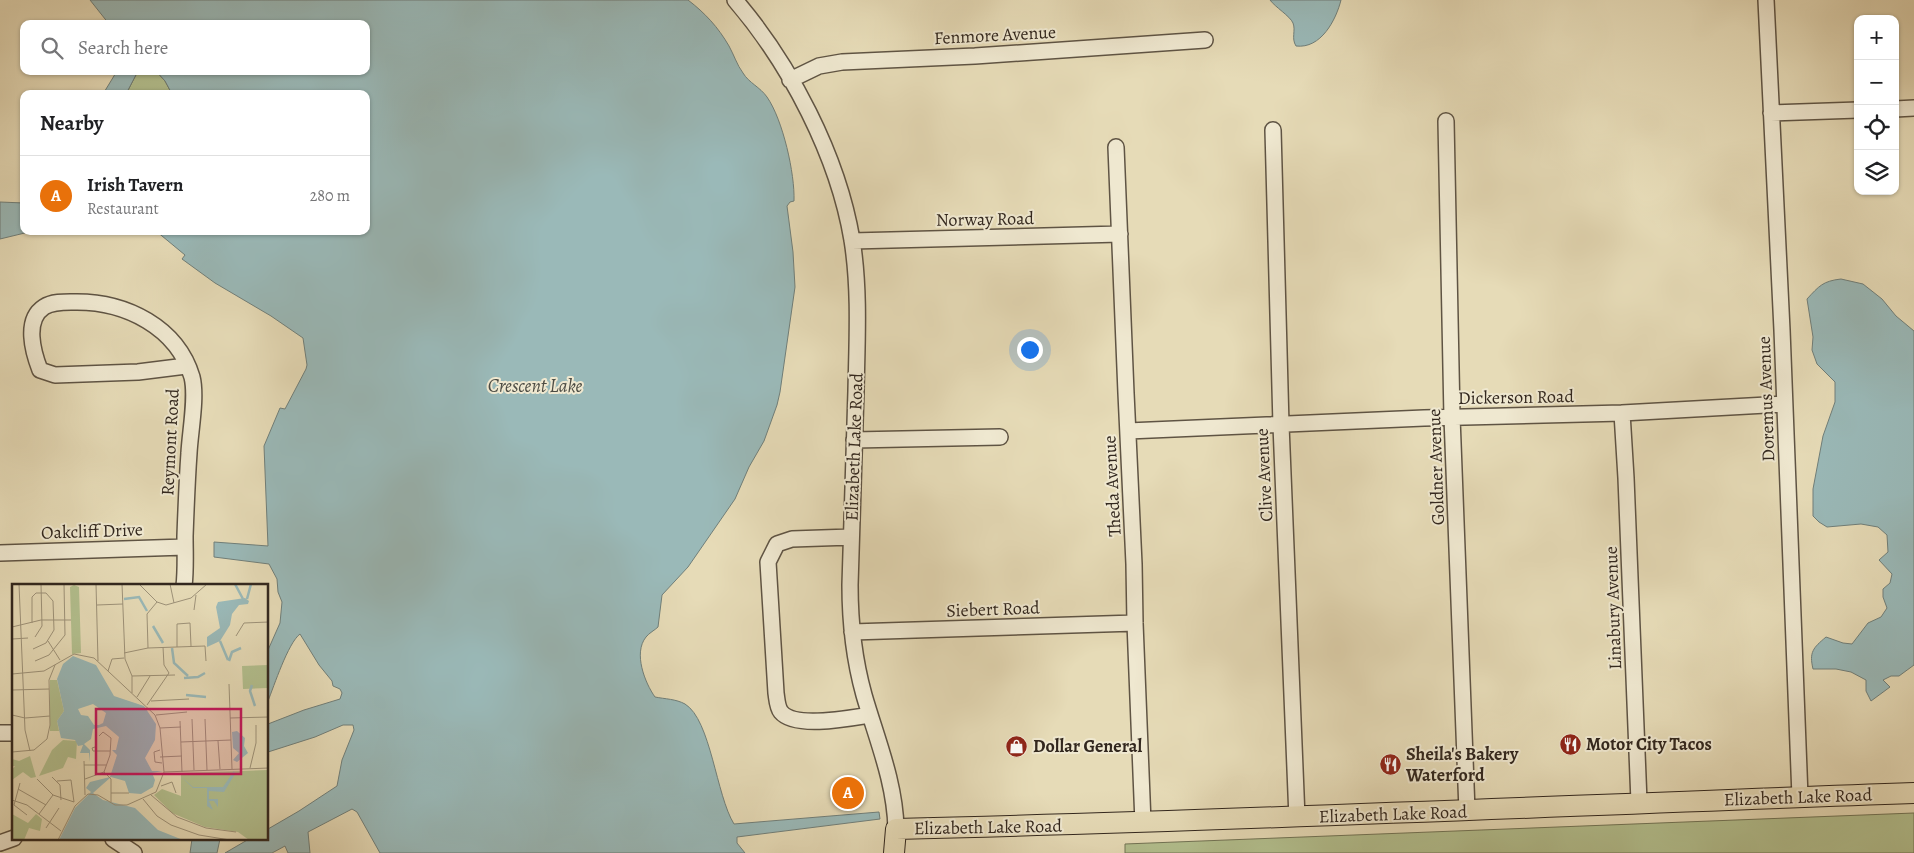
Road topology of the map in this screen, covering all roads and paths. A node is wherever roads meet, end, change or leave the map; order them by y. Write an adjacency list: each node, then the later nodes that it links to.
1 (735, 0): 4 (street, Elizabeth Lake Road)
2 (1766, 0): 8 (street, Doremus Avenue)
3 (1205, 40): 4 (street, Fenmore Avenue)
4 (790, 80): 13 (street, Elizabeth Lake Road)
5 (1914, 108): 6 (street)
6 (1899, 109)
7 (1854, 110): 8 (street)
8 (1771, 112): 15 (street, Doremus Avenue)
9 (1446, 121): 17 (street, Goldner Avenue)
10 (1273, 130): 18 (street, Clive Avenue)
11 (1116, 147): 12 (street, Theda Avenue)
12 (1120, 234): 13 (street, Norway Road); 19 (street, Theda Avenue)
13 (852, 241): 21 (street, Elizabeth Lake Road)
14 (186, 366): 14 (street, Reymont Road); 23 (street, Reymont Road)
15 (1784, 404): 16 (street, Dickerson Road); 30 (street, Doremus Avenue)
16 (1622, 413): 17 (street, Dickerson Road); 31 (street, Linabury Avenue)
17 (1452, 417): 18 (street, Dickerson Road); 32 (street, Goldner Avenue)
18 (1280, 425): 19 (street, Dickerson Road); 33 (street, Clive Avenue)
19 (1128, 431): 26 (street, Theda Avenue)
20 (1000, 437): 21 (street)
21 (854, 440): 22 (street, Elizabeth Lake Road)
22 (851, 537): 27 (street, Elizabeth Lake Road); 28 (street)
23 (185, 547): 24 (street, Oakcliff Drive); 25 (street, Reymont Road)
24 (0, 553)
25 (184, 584)
26 (1135, 623): 27 (street, Siebert Road); 34 (street, Theda Avenue)
27 (852, 632): 28 (street, Elizabeth Lake Road)
28 (870, 715): 35 (street, Elizabeth Lake Road)
29 (1914, 793): 30 (main road, Elizabeth Lake Road)
30 (1800, 797): 31 (main road, Elizabeth Lake Road)
31 (1639, 802): 32 (main road, Elizabeth Lake Road)
32 (1467, 811): 33 (main road, Elizabeth Lake Road)
33 (1297, 818): 34 (main road, Elizabeth Lake Road)
34 (1143, 823): 35 (main road, Elizabeth Lake Road)
35 (896, 829): 38 (main road)
36 (114, 840): 37 (street)
37 (134, 853)
38 (894, 853)

